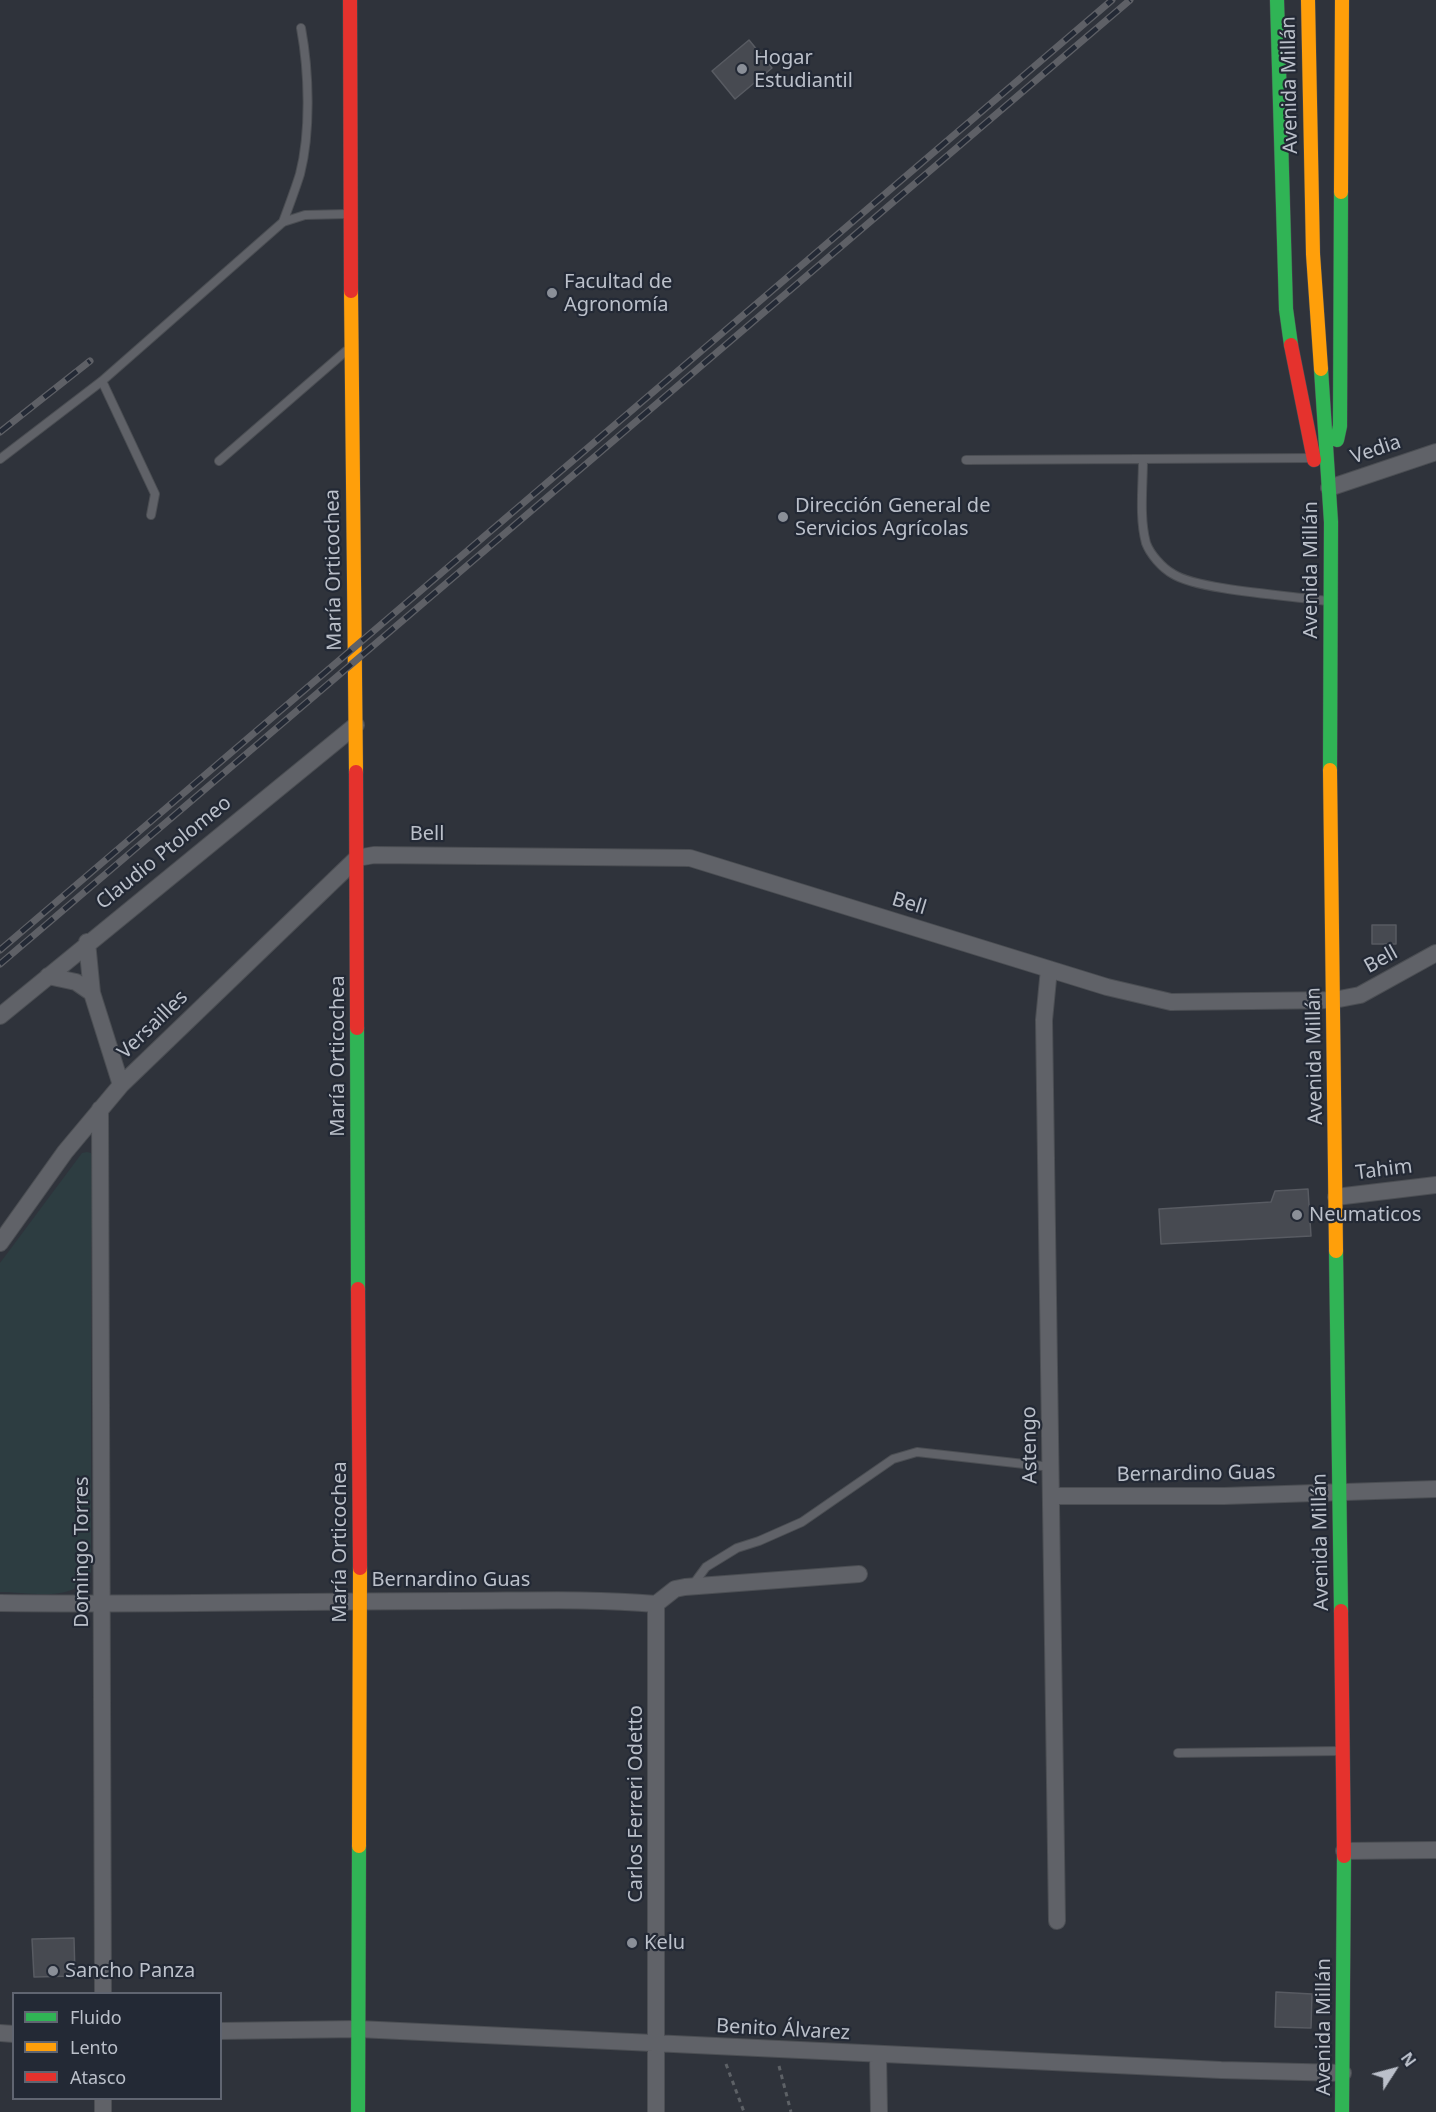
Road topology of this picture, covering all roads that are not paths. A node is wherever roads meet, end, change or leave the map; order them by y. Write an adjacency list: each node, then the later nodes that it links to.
1 (350, 0): 6 (main road, María Orticochea)
2 (1277, 0): 11 (main road)
3 (1308, 0): 16 (main road, Avenida Millán)
4 (1342, 0): 16 (main road)
5 (301, 28): 7 (lane)
6 (351, 213): 7 (lane); 8 (main road, María Orticochea)
7 (283, 222): 9 (lane)
8 (351, 347): 15 (lane); 20 (main road, María Orticochea)
9 (102, 381): 12 (lane); 17 (lane)
10 (1436, 452): 16 (street, Vedia)
11 (1314, 458): 13 (lane); 18 (main road)
12 (0, 459)
13 (1143, 459): 14 (lane); 19 (lane)
14 (966, 460)
15 (219, 461)
16 (1329, 481): 18 (main road, Avenida Millán)
17 (151, 515)
18 (1331, 522): 19 (main road, Avenida Millán)
19 (1331, 601): 27 (main road, Avenida Millán)
20 (356, 725): 21 (main road, María Orticochea); 22 (street, Claudio Ptolomeo)
21 (357, 858): 24 (street, Bell); 29 (street, Versailles); 40 (main road, María Orticochea)
22 (87, 942): 25 (street, Claudio Ptolomeo); 26 (street)
23 (1436, 954): 27 (street, Bell)
24 (1049, 969): 27 (street, Bell); 34 (street, Astengo)
25 (48, 976): 26 (street); 28 (street, Claudio Ptolomeo)
26 (92, 993): 29 (street)
27 (1334, 1000): 32 (main road, Avenida Millán)
28 (0, 1016)
29 (121, 1085): 30 (street, Versailles)
30 (100, 1109): 33 (street, Versailles); 43 (street, Domingo Torres)
31 (1436, 1185): 32 (street, Tahim)
32 (1336, 1197): 36 (main road, Avenida Millán)
33 (0, 1243)
34 (1052, 1467): 37 (street, Astengo); 39 (lane)
35 (1436, 1489): 36 (street, Bernardino Guas)
36 (1340, 1491): 37 (street, Bernardino Guas); 44 (main road, Avenida Millán)
37 (1052, 1496): 48 (street, Astengo)
38 (859, 1574): 39 (street)
39 (692, 1586): 42 (street)
40 (360, 1600): 42 (street, Bernardino Guas); 43 (street, Bernardino Guas); 50 (main road, María Orticochea)
41 (0, 1603): 43 (street, Bernardino Guas)
42 (656, 1604): 52 (street, Carlos Ferreri Odetto)
43 (103, 1605): 49 (street, Domingo Torres)
44 (1343, 1751): 45 (lane); 47 (main road, Avenida Millán)
45 (1179, 1753)
46 (1436, 1850): 47 (street)
47 (1344, 1851): 54 (main road, Avenida Millán)
48 (1057, 1921)
49 (103, 1992)
50 (358, 2029): 51 (street, Benito Álvarez); 52 (street, Benito Álvarez); 55 (main road, María Orticochea)
51 (222, 2031)
52 (656, 2045): 53 (street, Benito Álvarez); 56 (street, Carlos Ferreri Odetto)
53 (878, 2055): 54 (street, Benito Álvarez); 57 (street)
54 (1343, 2073): 58 (main road, Avenida Millán)
55 (358, 2112)
56 (656, 2112)
57 (879, 2112)
58 (1342, 2112)

